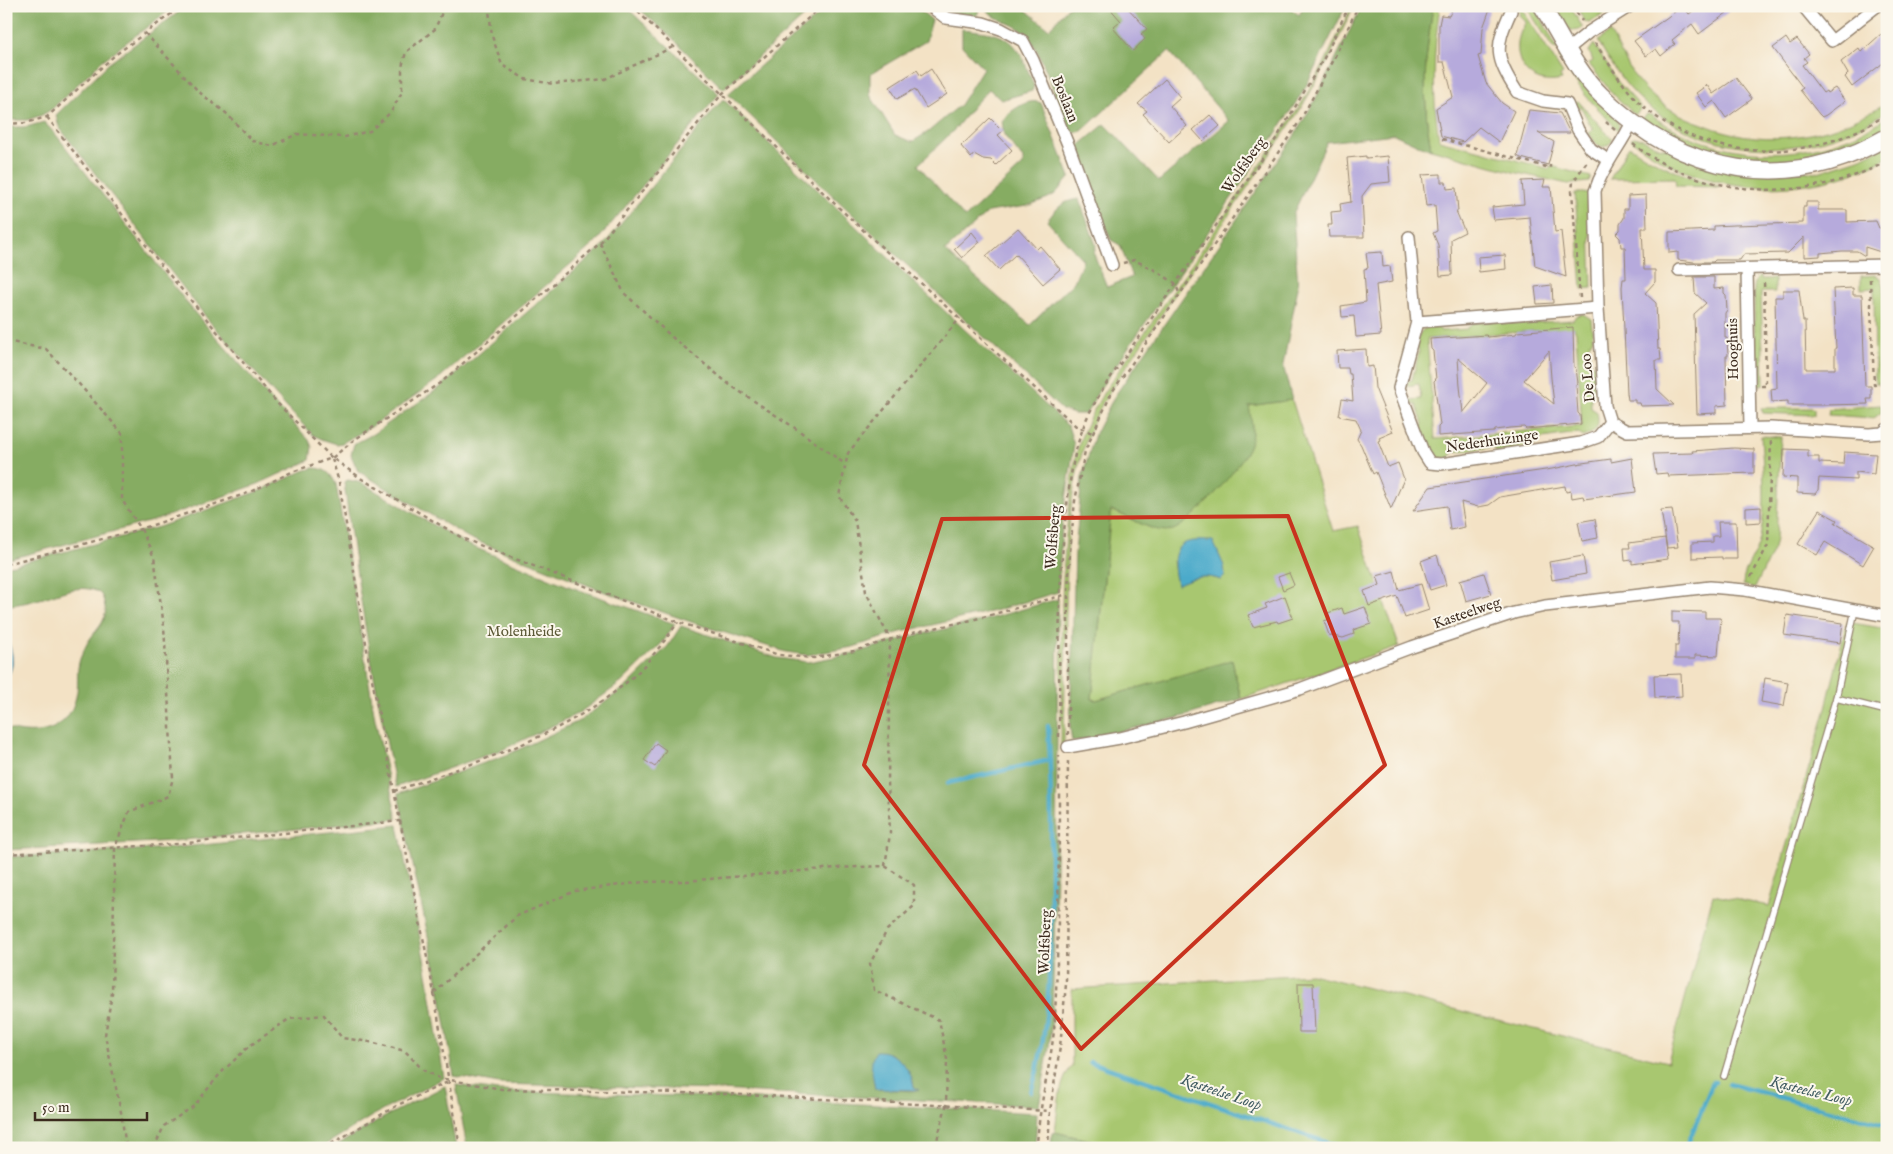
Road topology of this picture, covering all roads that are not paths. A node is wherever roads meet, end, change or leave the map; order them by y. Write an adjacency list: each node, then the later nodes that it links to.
1 (930, 6): 13 (street, Boslaan)
2 (1542, 6): 7 (street)
3 (1630, 6): 7 (street)
4 (1803, 6): 5 (street)
5 (1877, 6)
6 (1512, 10): 10 (street)
7 (1568, 48): 8 (street)
8 (1632, 122): 9 (street); 10 (street, De Loo)
9 (1887, 137)
10 (1608, 160): 16 (street, De Loo)
11 (1409, 237): 17 (street, Nederhuizinge)
12 (1887, 264): 14 (street)
13 (1112, 265)
14 (1746, 268): 15 (street); 19 (street, Hooghuis)
15 (1679, 270)
16 (1598, 308): 17 (street); 18 (street, De Loo)
17 (1417, 322): 18 (street, Nederhuizinge)
18 (1610, 422): 19 (street)
19 (1750, 428): 20 (street)
20 (1887, 429)
21 (1855, 610): 22 (street, Kasteelweg); 23 (lane); 25 (street, Kasteelweg)
22 (1887, 616)
23 (1836, 698): 24 (lane); 26 (lane)
24 (1887, 711)
25 (1064, 748)
26 (1724, 1076)

